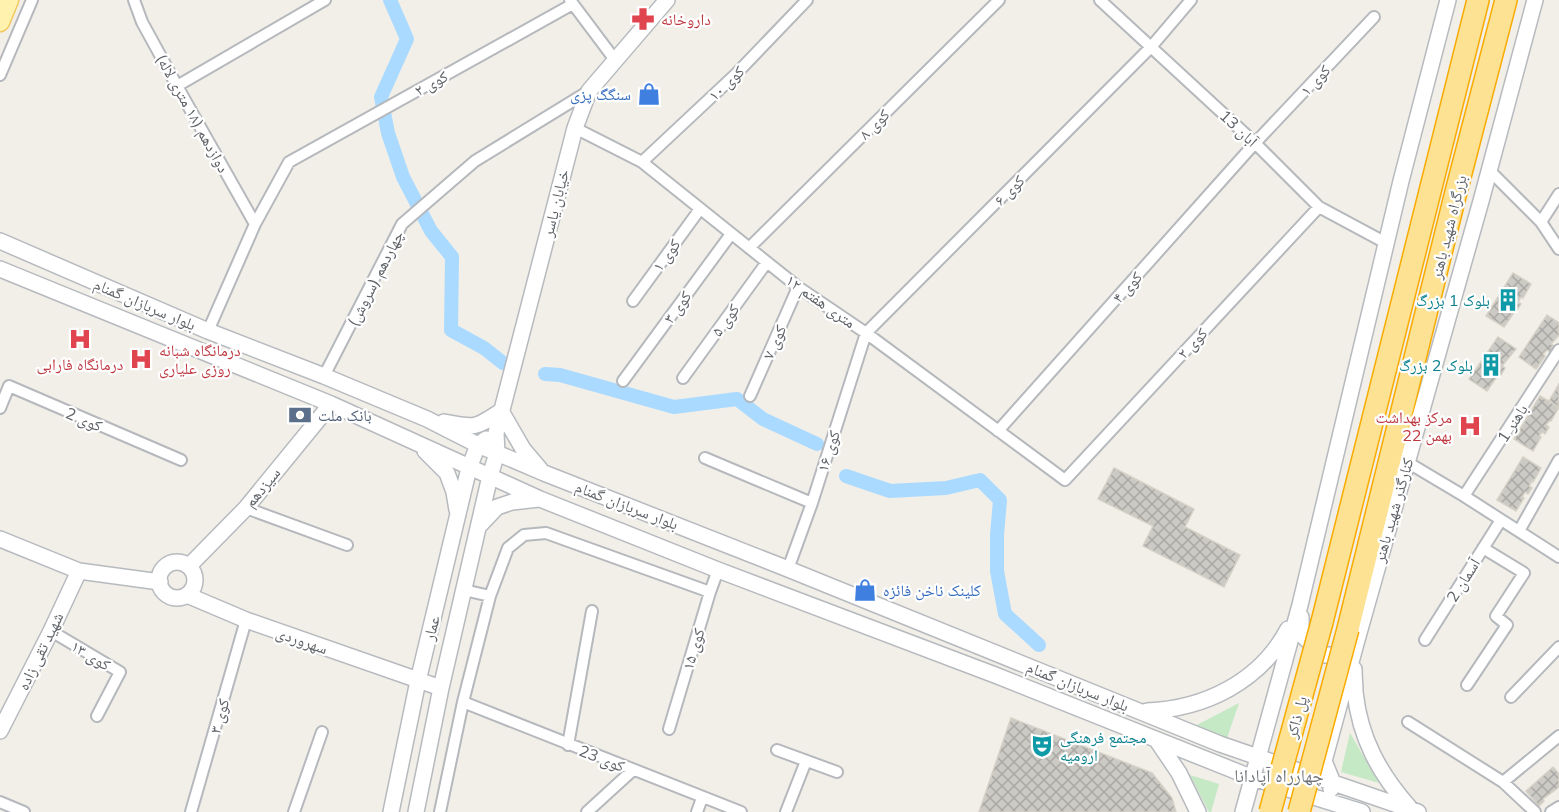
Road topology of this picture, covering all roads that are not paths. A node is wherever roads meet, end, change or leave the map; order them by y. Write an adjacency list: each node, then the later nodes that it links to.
1 (9, 0): 17 (main road)
2 (32, 0): 21 (street)
3 (134, 0): 22 (street, دوازدهم (۱۸ متری لاله))
4 (326, 0): 22 (street)
5 (667, 0): 20 (main road, خیابان یاسر)
6 (807, 0): 26 (street, کوی ۱۰)
7 (999, 0): 36 (street, کوی ۸)
8 (1100, 0): 19 (street, 13 آبان)
9 (1191, 0): 19 (street, کوی ۶)
10 (1448, 0): 35 (main road)
11 (1473, 0): 18 (highway)
12 (1478, 0): 18 (highway, بزرگراه شهید باهنر)
13 (1506, 0): 93 (highway, بزرگراه شهید باهنر)
14 (1535, 0): 27 (main road, کنارگذر شهید باهنر)
15 (572, 2): 20 (street); 32 (street, کوی ۲)
16 (1374, 17): 25 (street, کوی ۱)
17 (0, 22)
18 (1470, 29): 91 (highway, بزرگراه شهید باهنر)
19 (1151, 48): 25 (street, 13 آبان); 44 (street, کوی ۶)
20 (615, 60): 23 (main road, خیابان یاسر)
21 (0, 75)
22 (177, 86): 32 (street, دوازدهم (۱۸ متری لاله))
23 (589, 91): 24 (main road, خیابان یاسر); 46 (street, چهاردهم (سروش))
24 (575, 128): 26 (street, ۱۲ متری هفتم); 52 (main road, خیابان یاسر)
25 (1256, 143): 29 (street, 13 آبان); 54 (street, کوی ۴)
26 (642, 162): 30 (street, ۱۲ متری هفتم)
27 (1489, 170): 31 (street); 62 (main road, کنارگذر شهید باهنر)
28 (1559, 194): 31 (street)
29 (1319, 207): 35 (street, 13 آبان); 66 (street, کوی ۲)
30 (700, 208): 33 (street, ۱۲ متری هفتم); 42 (street, کوی ۱)
31 (1541, 222): 37 (street)
32 (255, 224): 43 (street)
33 (731, 234): 36 (street, ۱۲ متری هفتم); 48 (street, کوی ۳)
34 (0, 241): 38 (main road, بلوار سربازان گمنام)
35 (1386, 243): 88 (main road)
36 (749, 248): 39 (street, ۱۲ متری هفتم)
37 (1559, 249)
38 (20, 250): 40 (main road); 43 (main road, بلوار سربازان گمنام)
39 (767, 261): 41 (street, ۱۲ متری هفتم); 47 (street, کوی ۵)
40 (5, 271): 50 (main road, بلوار سربازان گمنام)
41 (798, 287): 44 (street, ۱۲ متری هفتم); 49 (street, کوی ۷)
42 (633, 301)
43 (208, 331): 46 (main road, بلوار سربازان گمنام)
44 (866, 333): 54 (street, ۱۲ متری هفتم); 69 (street, کوی ۱۶)
45 (1559, 350): 67 (street, باهنر 1)
46 (324, 376): 53 (main road, بلوار سربازان گمنام)
47 (683, 378)
48 (623, 381)
49 (750, 396)
50 (331, 404): 56 (main road, بلوار سربازان گمنام); 70 (main road, سیزدهم)
51 (0, 408): 60 (street, کوی 2)
52 (501, 411): 53 (main road); 55 (main road, خیابان یاسر); 64 (main road)
53 (428, 419): 57 (main road, بلوار سربازان گمنام)
54 (998, 431): 66 (street, ۱۲ متری هفتم)
55 (496, 433): 57 (main road); 58 (main road, خیابان یاسر)
56 (417, 442): 63 (main road, بلوار سربازان گمنام); 71 (main road)
57 (478, 445): 58 (main road, بلوار سربازان گمنام); 63 (main road, عمار)
58 (497, 453): 64 (main road, بلوار سربازان گمنام); 65 (main road, عمار)
59 (705, 458): 69 (street)
60 (182, 460)
61 (1559, 460): 74 (street)
62 (1407, 462): 67 (street); 93 (main road, کنارگذر شهید باهنر)
63 (469, 468): 65 (main road, بلوار سربازان گمنام); 71 (main road, عمار)
64 (544, 473): 80 (main road, بلوار سربازان گمنام)
65 (490, 476): 68 (main road, بلوار سربازان گمنام); 73 (main road, عمار)
66 (1065, 480)
67 (1464, 496): 72 (street)
68 (540, 499): 73 (main road); 81 (main road, بلوار سربازان گمنام)
69 (812, 503): 80 (street, کوی ۱۶)
70 (246, 508): 76 (street); 79 (main road, سیزدهم)
71 (458, 519): 96 (main road, عمار)
72 (1501, 520): 74 (street); 77 (street, آسمان 2)
73 (479, 526): 84 (main road, عمار)
74 (1519, 531): 78 (street)
75 (0, 539): 82 (main road)
76 (347, 545)
77 (1483, 548): 94 (street, آسمان 2); 97 (street)
78 (1559, 557)
79 (189, 567): 83 (main road); 86 (main road)
80 (789, 569): 101 (main road, بلوار سربازان گمنام)
81 (718, 570): 85 (street, کوی ۱۵); 108 (main road, بلوار سربازان گمنام)
82 (79, 571): 83 (main road); 92 (main road, شهید تقی زاده)
83 (160, 582): 86 (main road)
84 (464, 590): 87 (street); 98 (main road, عمار)
85 (710, 592): 87 (street); 104 (street, کوی ۱۵)
86 (187, 595): 90 (main road, سهروردی)
87 (490, 596): 100 (street)
88 (1300, 605): 93 (main road); 101 (main road); 111 (main road)
89 (592, 611): 109 (street)
90 (246, 620): 96 (main road, سهروردی); 124 (street, کوی ۳)
91 (1322, 622): 135 (highway, پل ذاکر, bridge)
92 (51, 632): 102 (street, کوی ۱۳); 105 (main road, شهید تقی زاده)
93 (1352, 635): 117 (main road, کنارگذر شهید باهنر); 122 (main road); 136 (highway, پل ذاکر, bridge)
94 (1425, 640)
95 (1559, 647): 99 (street)
96 (418, 681): 98 (main road, سهروردی); 126 (main road, عمار)
97 (1467, 685)
98 (441, 688): 127 (main road, عمار)
99 (1511, 697)
100 (463, 702): 109 (street, کوی 23); 128 (street)
101 (1141, 711): 111 (main road, بلوار سربازان گمنام)
102 (97, 716)
103 (1408, 722): 116 (street)
104 (669, 729)
105 (0, 731)
106 (321, 732): 125 (street)
107 (1559, 736): 116 (street)
108 (1156, 739): 115 (main road, بلوار سربازان گمنام); 133 (main road)
109 (568, 745): 113 (street, کوی 23)
110 (777, 750): 112 (street)
111 (1258, 756): 115 (main road); 117 (main road, بلوار سربازان گمنام)
112 (806, 761): 114 (street); 132 (street)
113 (633, 770): 118 (street, کوی 23); 129 (street)
114 (837, 772)
115 (1253, 778): 120 (main road, بلوار سربازان گمنام); 134 (main road)
116 (1503, 782): 138 (street)
117 (1333, 783): 120 (main road); 122 (main road, بلوار سربازان گمنام)
118 (702, 798): 130 (street); 131 (street, کوی 23)
119 (0, 802): 123 (street)
120 (1326, 807): 137 (main road, بلوار سربازان گمنام)
121 (1559, 807): 139 (street)
122 (1414, 811)
123 (24, 812)
124 (191, 812)
125 (294, 812)
126 (391, 812)
127 (416, 812)
128 (440, 812)
129 (587, 812)
130 (697, 812)
131 (741, 812)
132 (786, 812)
133 (1198, 812)
134 (1243, 812)
135 (1270, 812)
136 (1299, 812)
137 (1362, 812)
138 (1535, 812)
139 (1551, 812)

